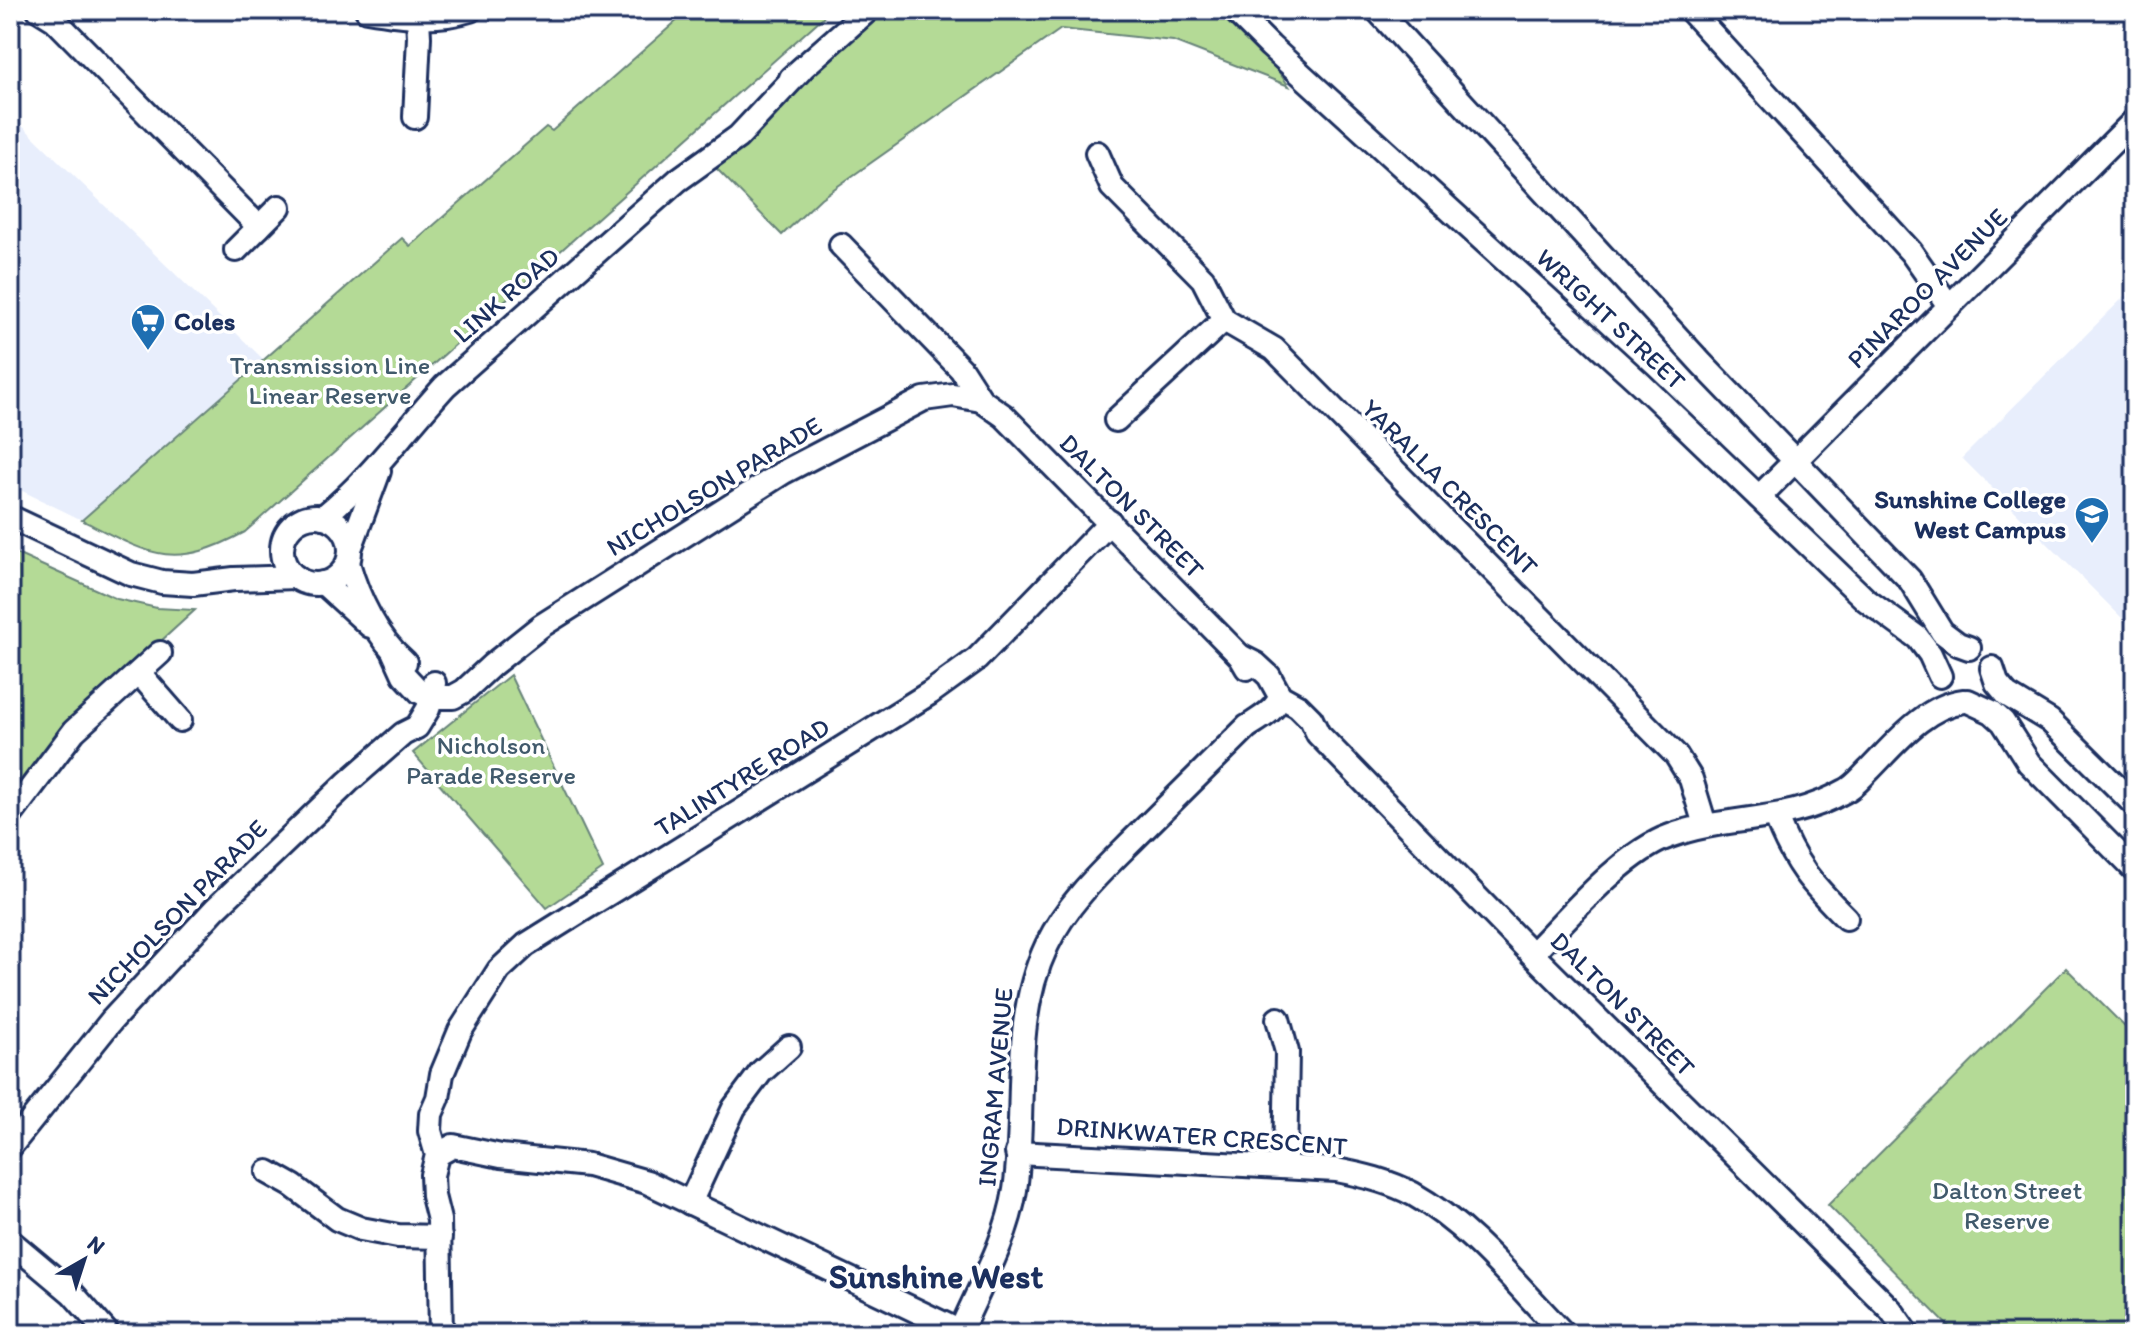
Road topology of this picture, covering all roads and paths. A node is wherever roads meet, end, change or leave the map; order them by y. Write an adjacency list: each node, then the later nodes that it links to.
1 (367, 10): 8 (street)
2 (470, 10): 8 (street)
3 (868, 10): 21 (street, LINK ROAD)
4 (1234, 10): 22 (street, WRIGHT STREET)
5 (1377, 10): 20 (street, WRIGHT STREET)
6 (1690, 10): 16 (street)
7 (47, 13): 13 (street)
8 (418, 18): 9 (street)
9 (415, 117)
10 (2135, 120): 16 (street, PINAROO AVENUE)
11 (1097, 153): 17 (street)
12 (279, 207): 13 (street)
13 (259, 227): 15 (street)
14 (841, 245): 18 (street)
15 (236, 250)
16 (1955, 299): 20 (street, PINAROO AVENUE)
17 (1224, 320): 19 (street); 45 (street, YARALLA CRESCENT)
18 (981, 400): 25 (street, DALTON STREET); 37 (street, NICHOLSON PARADE)
19 (1116, 420)
20 (1794, 460): 22 (street, PINAROO AVENUE); 32 (street, WRIGHT STREET)
21 (382, 462): 24 (street, LINK ROAD); 27 (street, LINK ROAD)
22 (1759, 497): 36 (street, WRIGHT STREET)
23 (10, 517): 29 (street)
24 (323, 517): 26 (street); 27 (street)
25 (1110, 522): 38 (street, DALTON STREET); 53 (street, TALINTYRE ROAD)
26 (284, 542): 28 (street); 29 (street)
27 (349, 556): 30 (street); 31 (street)
28 (296, 577): 29 (street); 30 (street)
29 (234, 579)
30 (323, 583): 31 (street)
31 (389, 646): 37 (street)
32 (1969, 648): 34 (street); 36 (street)
33 (160, 653): 35 (street)
34 (1992, 668): 39 (street); 42 (street)
35 (139, 673): 40 (street); 43 (street)
36 (1940, 678): 39 (street); 41 (street)
37 (430, 691): 51 (street, NICHOLSON PARADE)
38 (1274, 701): 48 (street, DALTON STREET); 52 (street, INGRAM AVENUE)
39 (1966, 701): 41 (street); 46 (street)
40 (180, 720)
41 (1915, 725): 44 (street)
42 (2135, 805)
43 (10, 816)
44 (1776, 817): 45 (street); 47 (street)
45 (1705, 825): 48 (street)
46 (2135, 870)
47 (1846, 918)
48 (1532, 954): 59 (street, DALTON STREET)
49 (1278, 1019): 54 (street)
50 (789, 1047): 56 (street)
51 (10, 1147)
52 (1017, 1153): 54 (street, DRINKWATER CRESCENT); 60 (street, INGRAM AVENUE)
53 (447, 1154): 56 (street); 57 (street, TALINTYRE ROAD)
54 (1285, 1167): 63 (street, DRINKWATER CRESCENT)
55 (268, 1172): 57 (street)
56 (690, 1203): 60 (street)
57 (440, 1228): 62 (street, TALINTYRE ROAD)
58 (11, 1243): 61 (street)
59 (1891, 1310): 64 (street, DALTON STREET); 65 (street, DALTON STREET)
60 (962, 1333)
61 (108, 1334)
62 (441, 1334)
63 (1563, 1334)
64 (1908, 1334)
65 (1923, 1334)

